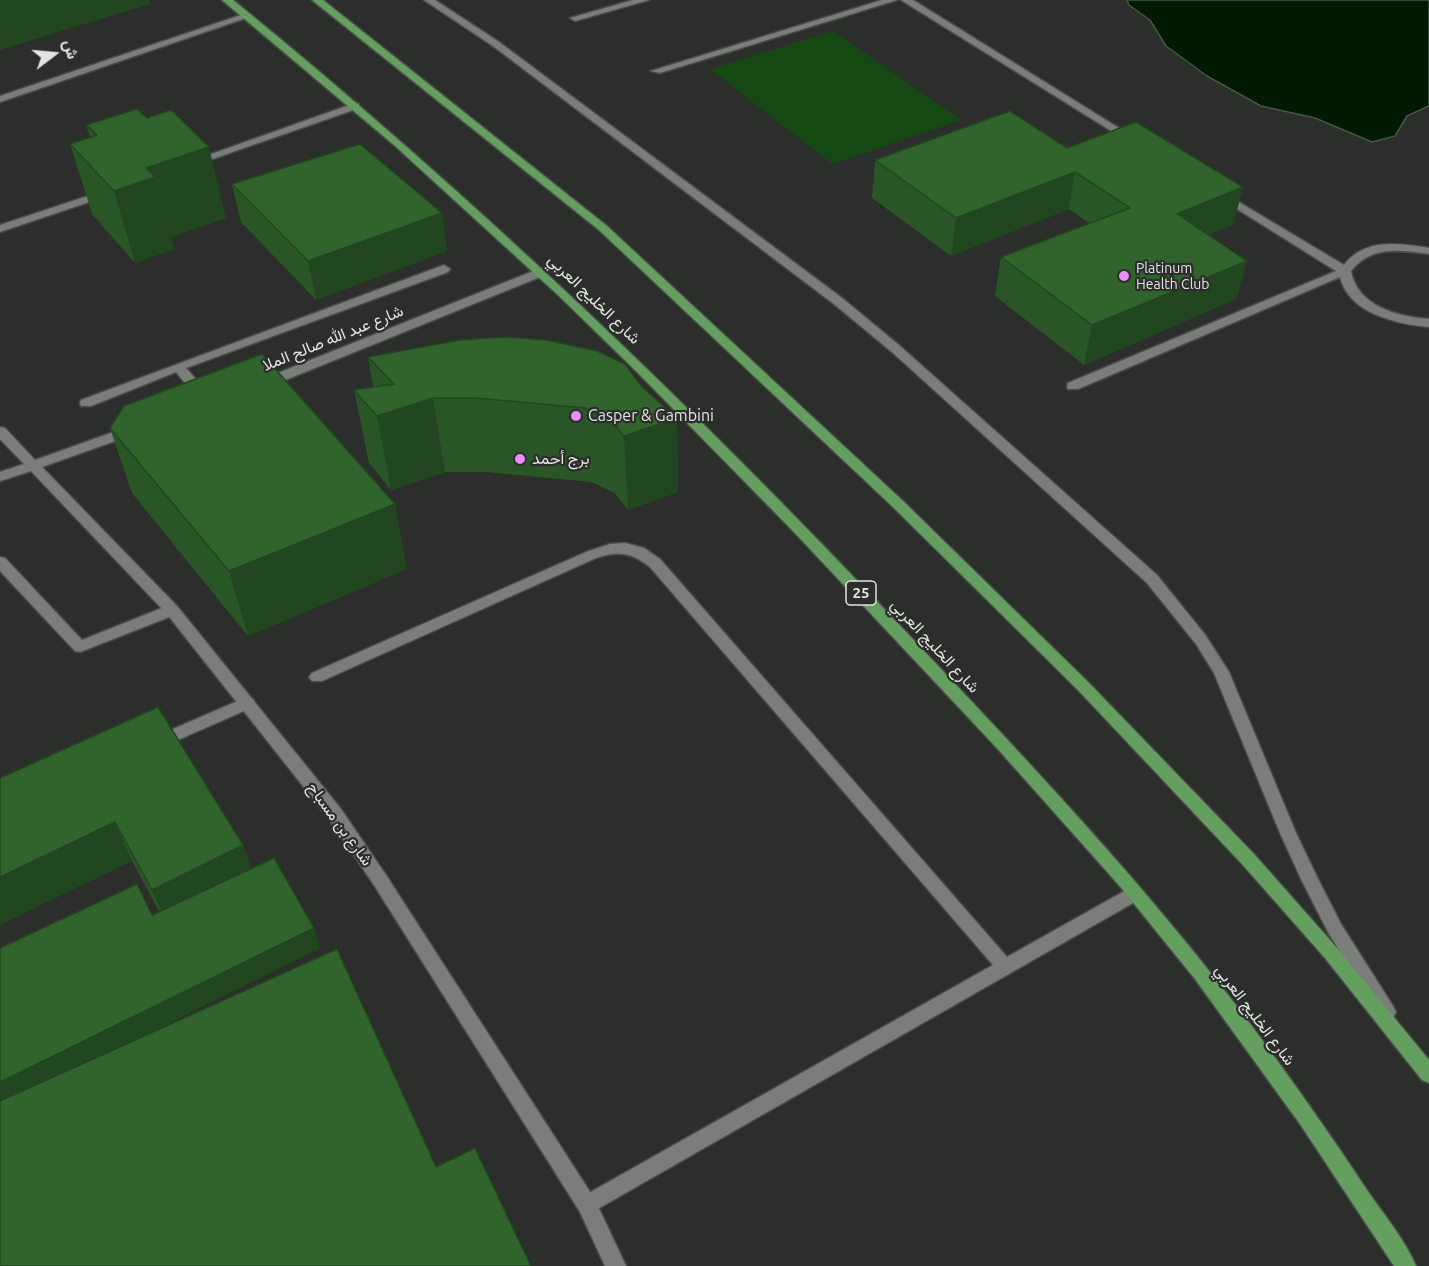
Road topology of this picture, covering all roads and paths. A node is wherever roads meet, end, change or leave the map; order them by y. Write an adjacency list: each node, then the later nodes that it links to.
1 (227, 0): 7 (main road, شارع الخليج العربي / 25)
2 (317, 0): 38 (main road)
3 (429, 0): 38 (street)
4 (644, 0): 8 (street)
5 (892, 0): 9 (street)
6 (906, 0): 12 (street)
7 (247, 16): 10 (street); 11 (main road, شارع الخليج العربي / 25)
8 (574, 18)
9 (656, 71)
10 (0, 99)
11 (355, 106): 13 (street); 20 (main road, شارع الخليج العربي / 25)
12 (1141, 145)
13 (178, 168)
14 (122, 187): 16 (street)
15 (1212, 189): 19 (street)
16 (0, 229)
17 (1429, 251): 19 (street)
18 (444, 269): 22 (street)
19 (1345, 271): 21 (street); 23 (street)
20 (541, 272): 24 (street, شارع عبد الله صالح الملا); 36 (main road, شارع الخليج العربي / 25)
21 (1429, 323)
22 (178, 367): 25 (street); 26 (street)
23 (1073, 386)
24 (253, 387)
25 (86, 403)
26 (208, 403)
27 (143, 426): 29 (street)
28 (0, 430): 29 (street, شارع بن مسباح)
29 (33, 466): 30 (street); 32 (street, شارع بن مسباح)
30 (0, 477)
31 (0, 562): 32 (street)
32 (172, 610): 34 (street, شارع بن مسباح)
33 (317, 677): 37 (street)
34 (247, 703): 35 (street); 40 (street, شارع بن مسباح)
35 (140, 750)
36 (1134, 894): 37 (street); 42 (main road, شارع الخليج العربي / 25)
37 (1005, 967): 40 (street)
38 (1416, 1057): 39 (main road)
39 (1429, 1074)
40 (587, 1205): 41 (street, شارع بن مسباح)
41 (616, 1266)
42 (1407, 1266)

